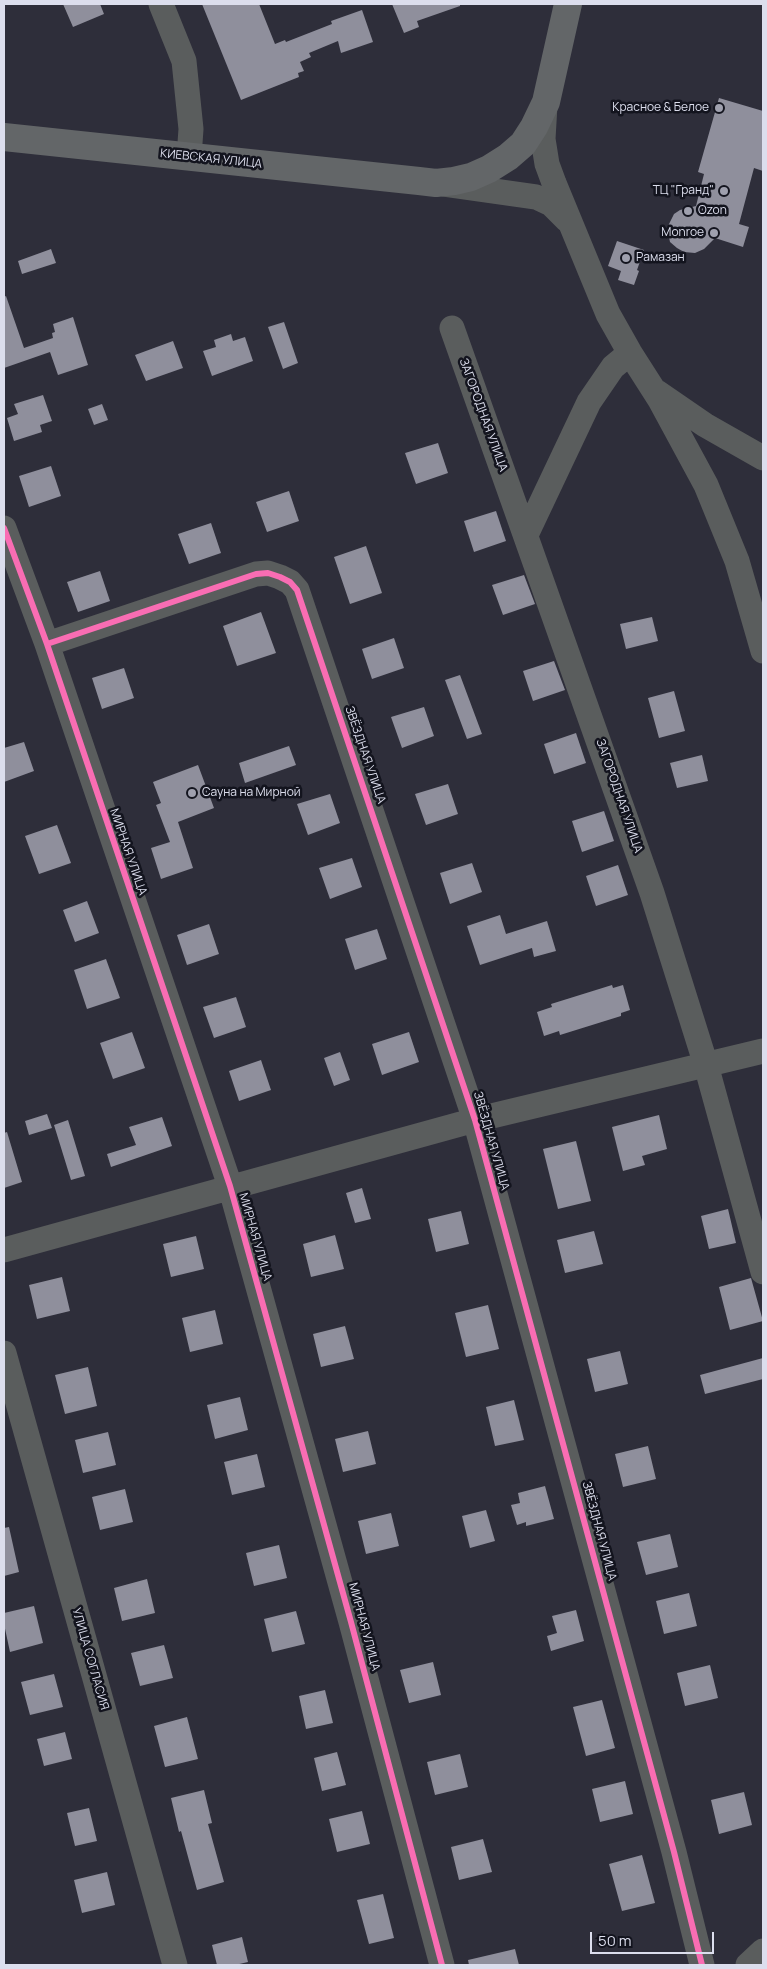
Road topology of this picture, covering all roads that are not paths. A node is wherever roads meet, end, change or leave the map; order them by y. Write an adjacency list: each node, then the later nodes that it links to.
1 (161, 4): 5 (street)
2 (568, 4): 3 (main road, КИЕВСКАЯ УЛИЦА)
3 (546, 102): 6 (main road, КИЕВСКАЯ УЛИЦА); 7 (street)
4 (4, 137): 5 (main road, КИЕВСКАЯ УЛИЦА)
5 (189, 157): 6 (main road, КИЕВСКАЯ УЛИЦА)
6 (428, 182): 7 (street)
7 (572, 226): 9 (street)
8 (452, 328): 13 (street, ЗАГОРОДНАЯ УЛИЦА)
9 (630, 353): 10 (street); 13 (street)
10 (651, 387): 11 (street); 15 (street)
11 (763, 458)
12 (4, 528): 14 (street, МИРНАЯ УЛИЦА)
13 (526, 535): 17 (street, ЗАГОРОДНАЯ УЛИЦА)
14 (46, 644): 18 (street, ЗВЁЗДНАЯ УЛИЦА); 19 (street, МИРНАЯ УЛИЦА)
15 (763, 651)
16 (763, 1051): 17 (street)
17 (706, 1065): 18 (street); 21 (street, ЗАГОРОДНАЯ УЛИЦА)
18 (475, 1120): 19 (street); 26 (street, ЗВЁЗДНАЯ УЛИЦА)
19 (230, 1186): 20 (street); 25 (street, МИРНАЯ УЛИЦА)
20 (4, 1250)
21 (763, 1272)
22 (4, 1353): 24 (street, УЛИЦА СОГЛАСИЯ)
23 (763, 1951): 27 (street)
24 (176, 1965)
25 (442, 1965)
26 (702, 1965)
27 (748, 1965)

